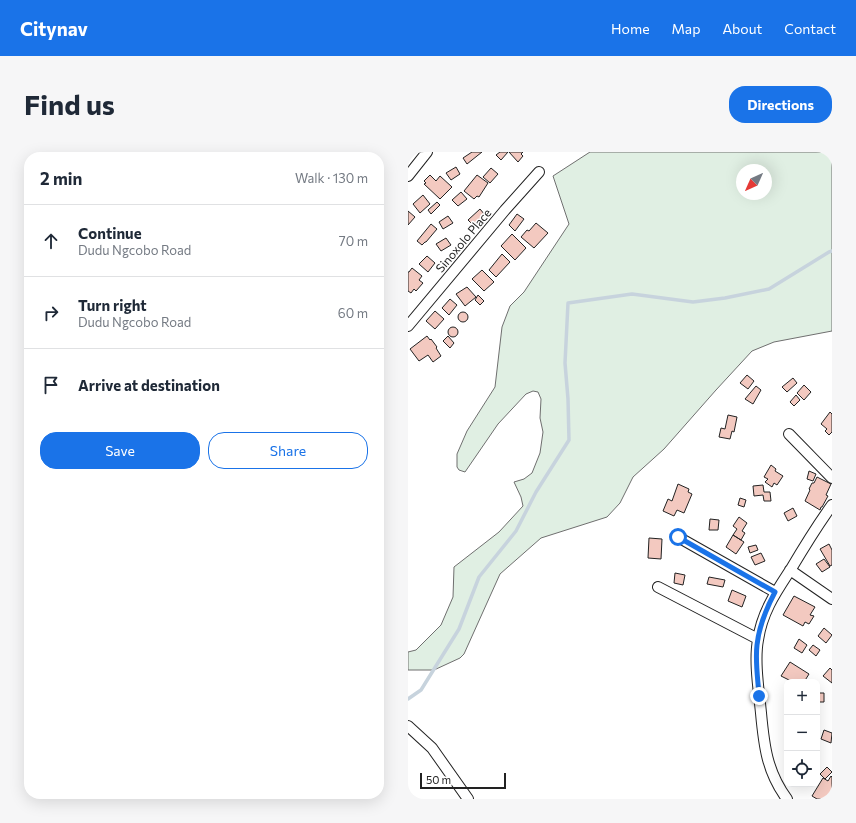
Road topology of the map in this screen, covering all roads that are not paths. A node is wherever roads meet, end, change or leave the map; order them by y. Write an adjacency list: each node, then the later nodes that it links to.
1 (427, 152): 3 (street)
2 (539, 172): 4 (street, Sinoxolo Place)
3 (408, 176)
4 (408, 326)
5 (789, 434): 6 (street)
6 (832, 478)
7 (832, 505): 9 (street)
8 (678, 537): 11 (street)
9 (790, 570): 11 (street); 12 (street)
10 (658, 587): 13 (street)
11 (775, 592): 13 (street)
12 (832, 599)
13 (758, 639): 16 (street)
14 (408, 726): 15 (street)
15 (468, 799)
16 (787, 799)

